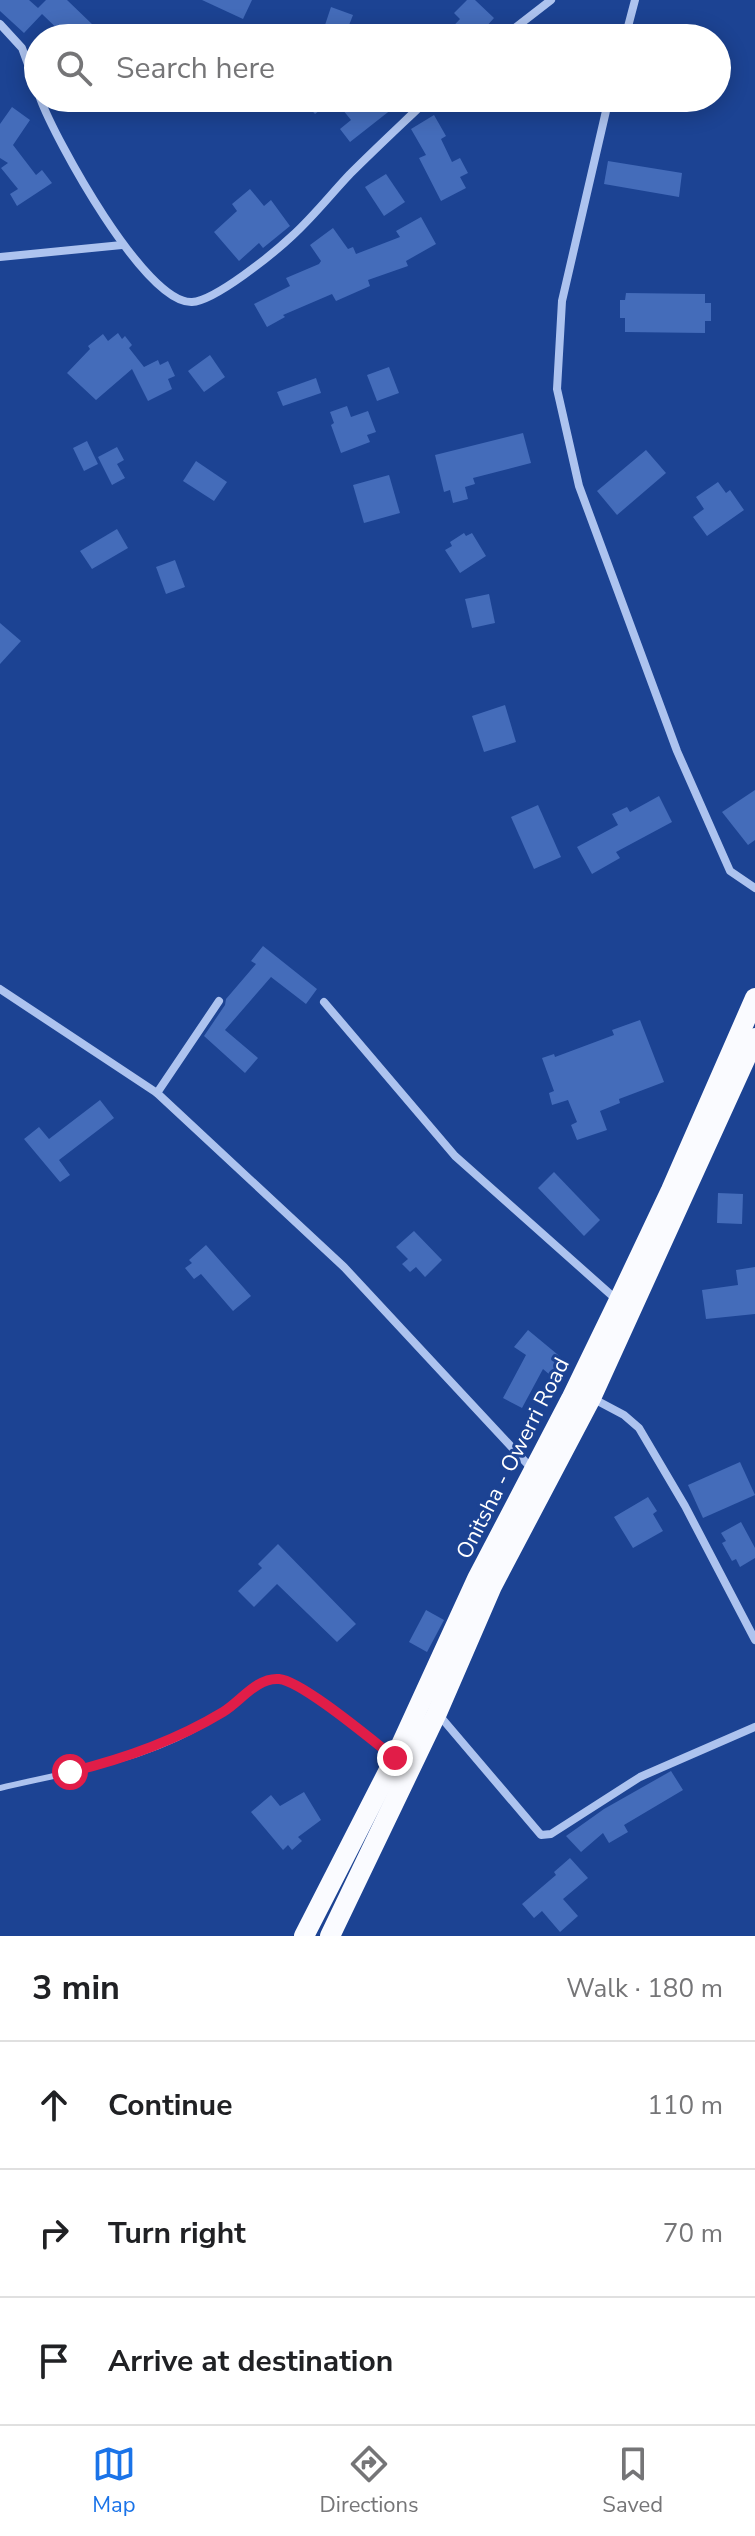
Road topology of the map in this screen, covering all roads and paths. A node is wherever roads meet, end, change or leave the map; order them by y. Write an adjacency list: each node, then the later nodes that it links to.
1 (551, 0): 4 (street)
2 (635, 0): 5 (street)
3 (0, 24): 6 (street)
4 (520, 24)
5 (629, 24)
6 (24, 54)
7 (45, 112): 10 (street)
8 (415, 112): 10 (street)
9 (606, 112): 12 (street)
10 (122, 245): 11 (street)
11 (0, 257)
12 (755, 888)
13 (0, 989): 18 (street)
14 (755, 998): 19 (highway, Onitsha - Owerri Road)
15 (219, 1001): 18 (street)
16 (324, 1002): 19 (street)
17 (755, 1038): 20 (highway, Onitsha - Owerri Road)
18 (157, 1093): 21 (street)
19 (618, 1302): 21 (highway, Onitsha - Owerri Road)
20 (591, 1398): 22 (street); 24 (highway, Onitsha - Owerri Road)
21 (534, 1471): 26 (highway, Onitsha - Owerri Road)
22 (751, 1619): 23 (street)
23 (755, 1640)
24 (437, 1713): 25 (street); 29 (highway, Onitsha - Owerri Road)
25 (755, 1727)
26 (395, 1758): 27 (lane); 28 (highway, Onitsha - Owerri Road)
27 (0, 1788)
28 (304, 1936)
29 (330, 1936)

